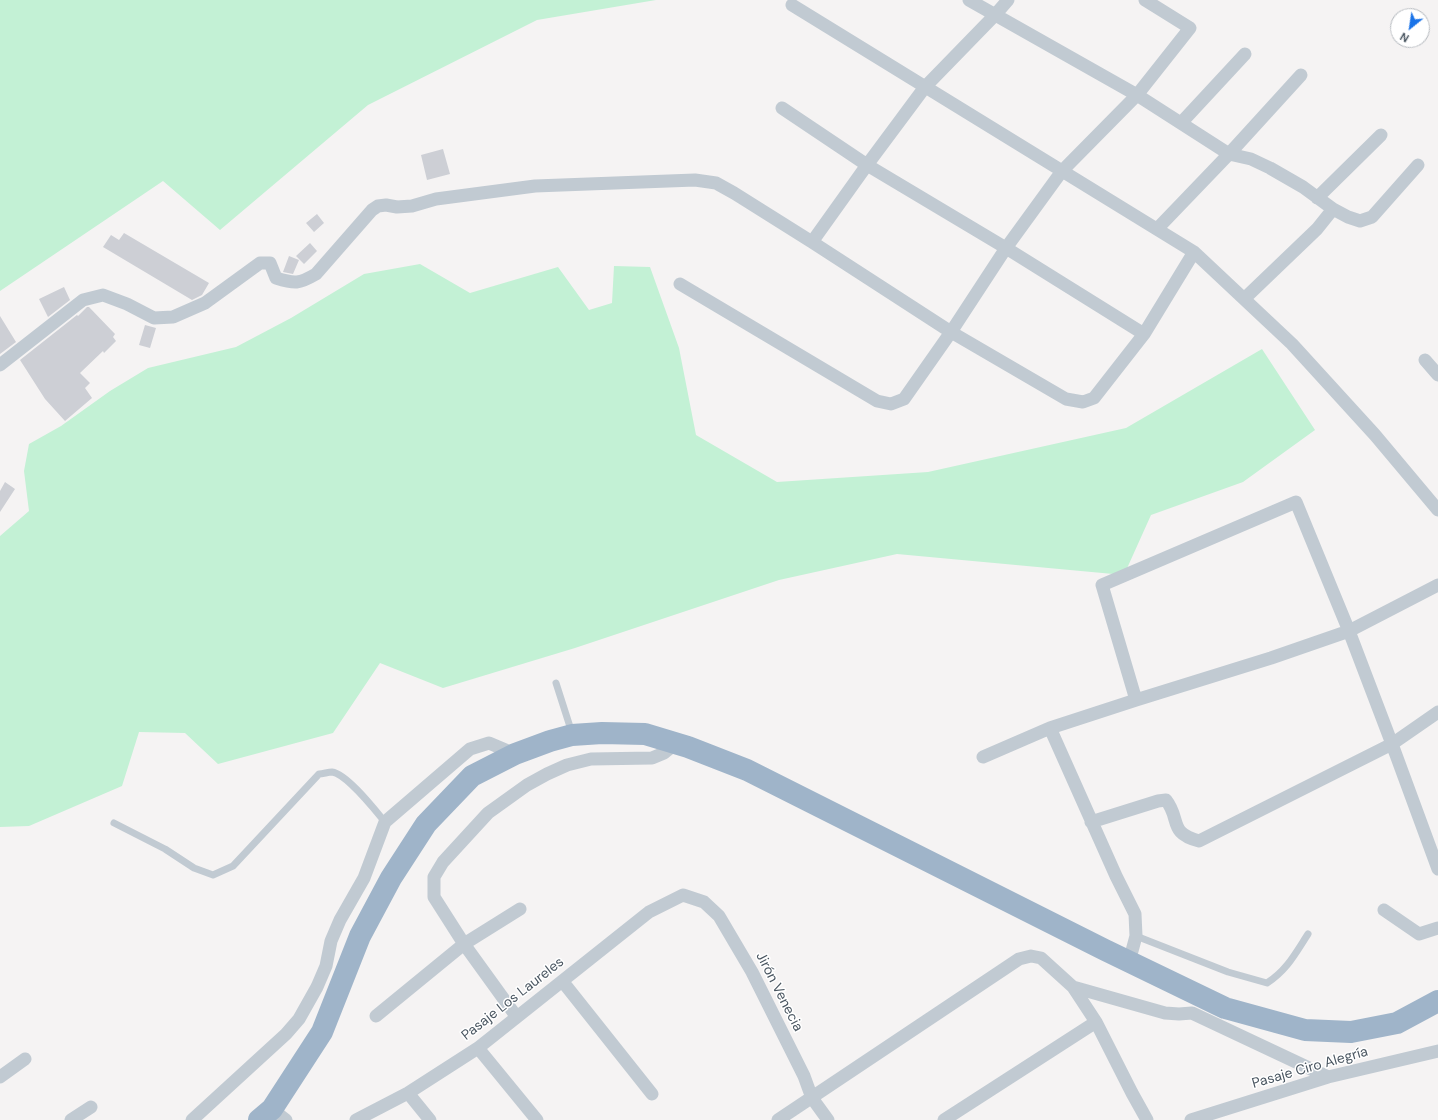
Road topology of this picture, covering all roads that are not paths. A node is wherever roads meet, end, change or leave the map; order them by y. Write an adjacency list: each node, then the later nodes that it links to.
1 (969, 0): 5 (street)
2 (1008, 0): 5 (street)
3 (1145, 0): 9 (street)
4 (792, 5): 8 (street)
5 (995, 15): 8 (street); 9 (street)
6 (1245, 54): 11 (street)
7 (1301, 75): 13 (street)
8 (925, 87): 14 (street); 16 (street)
9 (1136, 95): 11 (street); 16 (street)
10 (782, 108): 14 (street)
11 (1181, 123): 13 (street)
12 (1381, 135): 17 (street)
13 (1229, 154): 17 (street); 19 (street)
14 (867, 165): 20 (street); 21 (street)
15 (1418, 165): 18 (street)
16 (1062, 171): 19 (street); 21 (street)
17 (1318, 198): 18 (street)
18 (1333, 209): 24 (street)
19 (1157, 229): 22 (street)
20 (812, 242): 25 (street); 28 (street)
21 (1006, 248): 25 (street); 26 (street)
22 (1194, 252): 24 (street); 26 (street)
23 (680, 284): 25 (street)
24 (1244, 299): 30 (street)
25 (951, 332): 26 (street)
26 (1144, 334)
27 (1425, 360): 29 (street)
28 (0, 365)
29 (1438, 375)
30 (1438, 510)
31 (1438, 585): 32 (street)
32 (1349, 631): 34 (street); 34 (street); 39 (street)
33 (556, 683): 37 (lane)
34 (1136, 700): 36 (street)
35 (1438, 712): 39 (street)
36 (1050, 728): 41 (street); 43 (street)
37 (572, 735): 38 (highway); 40 (highway)
38 (675, 744): 52 (street); 53 (highway)
39 (1392, 744): 43 (street); 45 (street)
40 (515, 754): 42 (street); 69 (highway)
41 (983, 757)
42 (385, 822): 44 (lane); 71 (street)
43 (1091, 822): 51 (street)
44 (114, 823)
45 (1438, 869)
46 (684, 896): 54 (street, Pasaje Los Laureles); 67 (street, Jirón Venecia)
47 (520, 909): 52 (street)
48 (1384, 910): 49 (street)
49 (1438, 928)
50 (1308, 934): 51 (lane)
51 (1136, 936): 53 (street)
52 (464, 944): 57 (street); 58 (street)
53 (1129, 962): 56 (highway)
54 (563, 982): 58 (street, Pasaje Los Laureles); 66 (street)
55 (1073, 987): 59 (street); 64 (street); 67 (street)
56 (1438, 1001)
57 (376, 1016)
58 (516, 1016): 60 (street, Pasaje Los Laureles)
59 (1096, 1022): 77 (street); 78 (street)
60 (478, 1048): 65 (street, Pasaje Los Laureles); 74 (street)
61 (1438, 1051): 64 (street, Pasaje Ciro Alegría)
62 (25, 1059): 63 (street)
63 (0, 1077)
64 (1328, 1077): 79 (street, Pasaje Ciro Alegría)
65 (408, 1093): 72 (street, Pasaje Los Laureles); 73 (street)
66 (652, 1094)
67 (812, 1098): 75 (street); 76 (street, Jirón Venecia)
68 (91, 1107): 70 (street)
69 (272, 1116)
70 (71, 1120)
71 (192, 1120)
72 (356, 1120)
73 (430, 1120)
74 (537, 1120)
75 (778, 1120)
76 (828, 1120)
77 (944, 1120)
78 (1147, 1120)
79 (1191, 1120)

